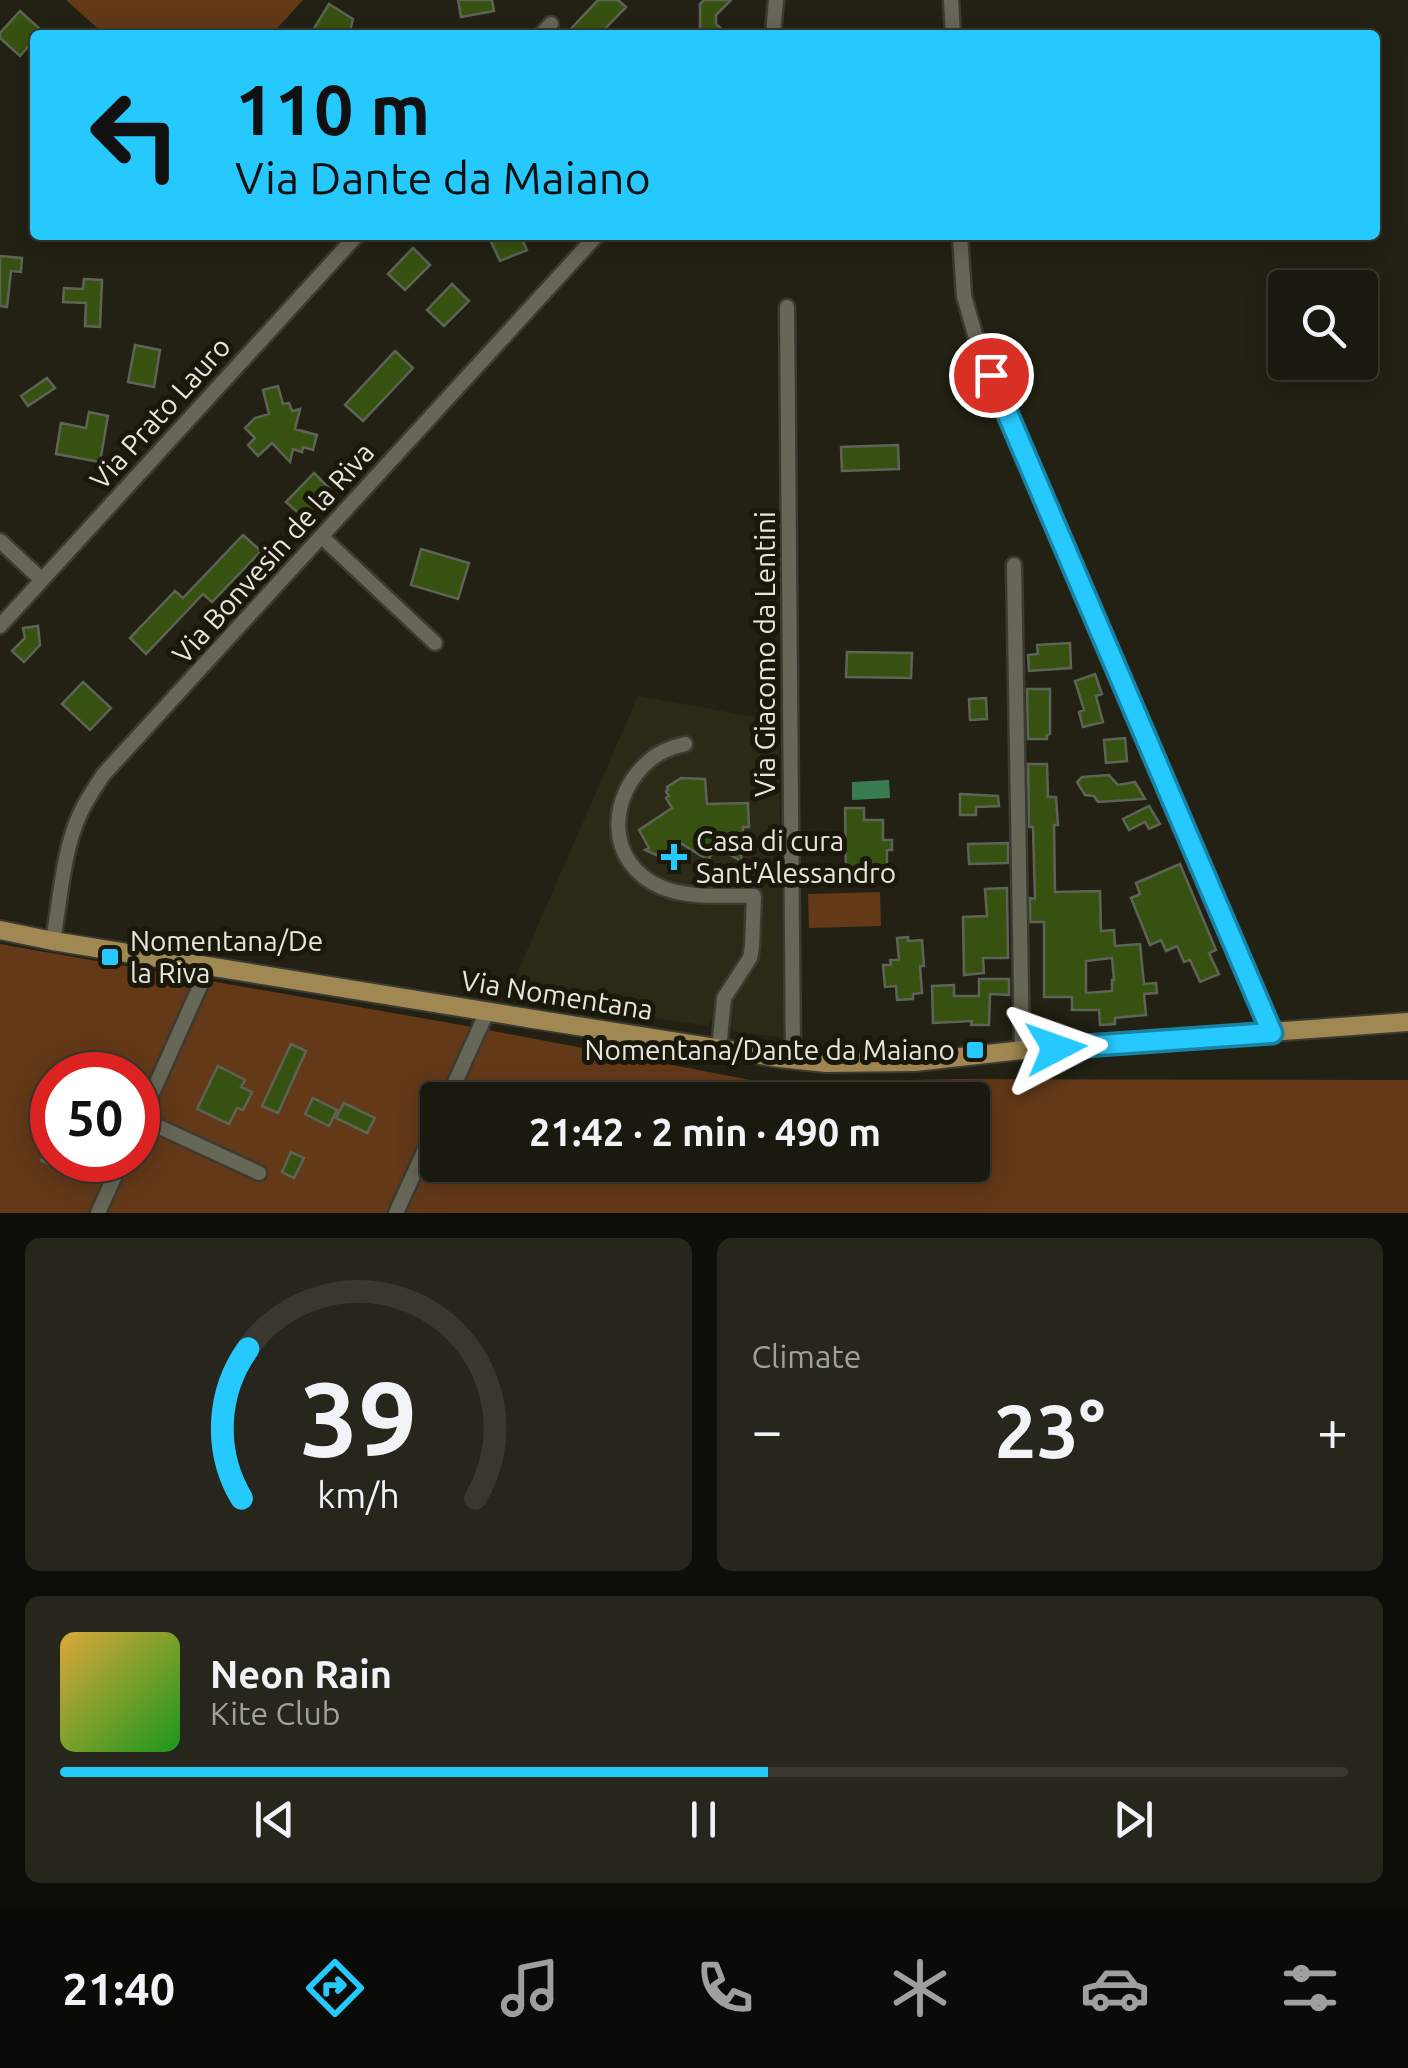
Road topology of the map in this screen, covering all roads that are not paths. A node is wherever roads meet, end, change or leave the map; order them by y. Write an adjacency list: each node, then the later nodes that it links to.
1 (776, 0): 3 (street)
2 (951, 0): 4 (street)
3 (773, 30)
4 (953, 30)
5 (353, 240): 12 (street, Via Prato Lauro)
6 (591, 240): 9 (street, Via Bonvesin de la Riva)
7 (960, 240): 21 (street)
8 (787, 307): 24 (street, Via Giacomo da Lentini)
9 (322, 537): 14 (street); 17 (street, Via Bonvesin de la Riva)
10 (0, 541): 12 (street)
11 (1014, 565): 23 (street)
12 (42, 580): 13 (street, Via Prato Lauro)
13 (0, 626)
14 (435, 644)
15 (685, 744): 22 (street)
16 (0, 930): 17 (main road, Via Nomentana)
17 (53, 940): 18 (main road, Via Nomentana)
18 (208, 966): 19 (main road, Via Nomentana); 25 (street)
19 (487, 1012): 22 (main road, Via Nomentana); 26 (street)
20 (1408, 1022): 21 (main road, Via Nomentana)
21 (1272, 1033): 23 (main road, Via Nomentana)
22 (718, 1048): 24 (main road, Via Nomentana)
23 (1022, 1050): 24 (main road, Via Nomentana)
24 (792, 1060)
25 (160, 1074)
26 (455, 1082)
27 (160, 1130): 29 (street)
28 (420, 1161): 32 (street)
29 (259, 1173)
30 (112, 1182): 31 (street)
31 (98, 1213)
32 (396, 1213)

